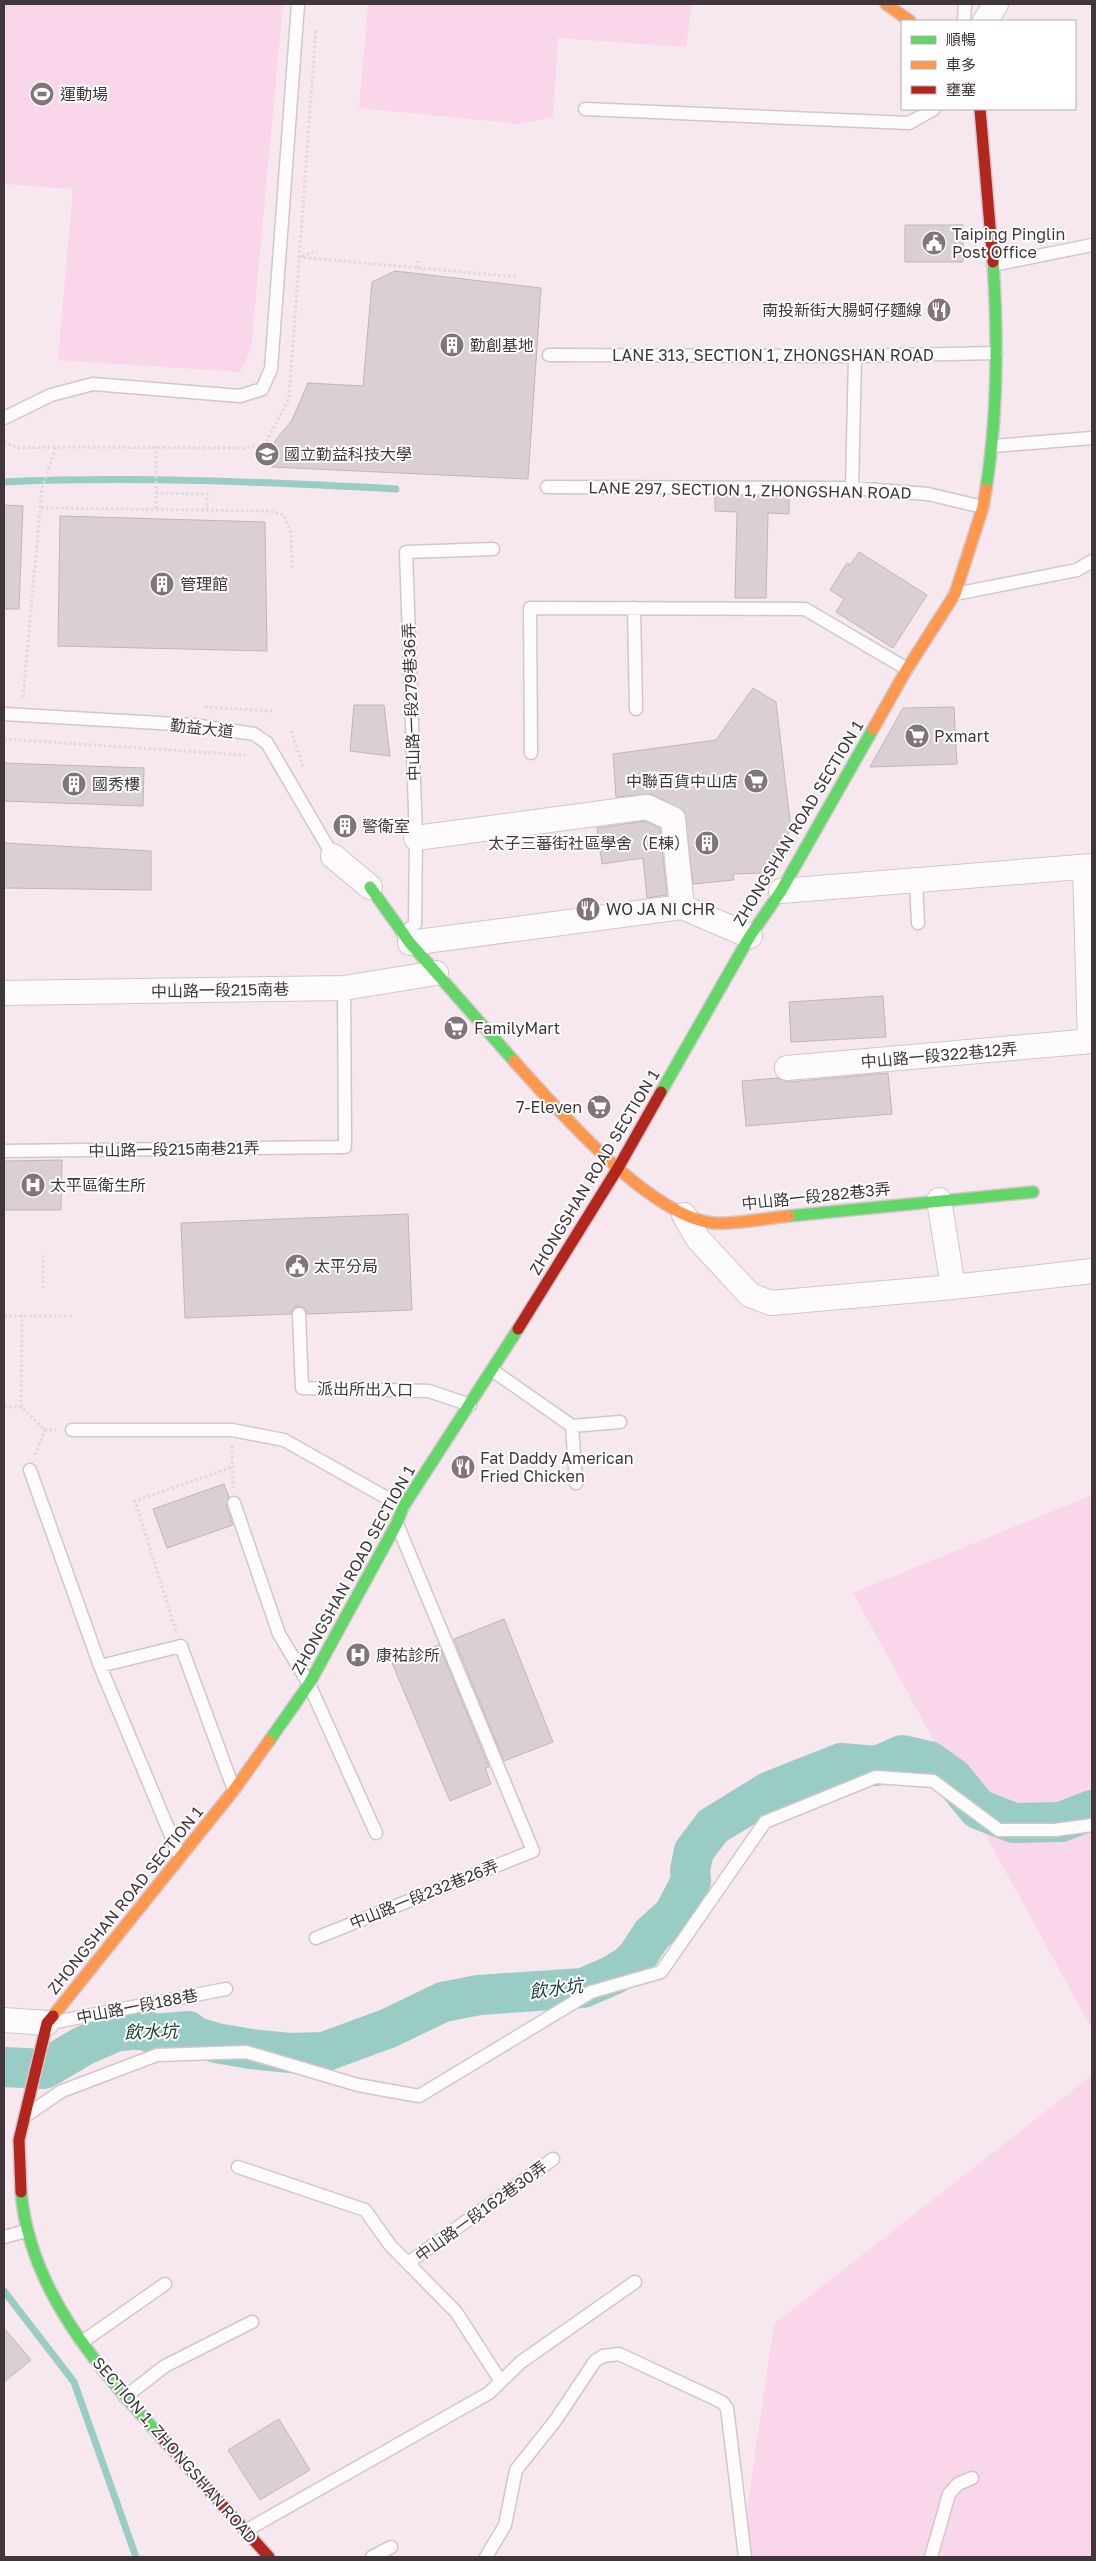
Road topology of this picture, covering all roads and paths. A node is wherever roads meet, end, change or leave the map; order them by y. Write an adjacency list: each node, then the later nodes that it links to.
1 (298, 4): 22 (lane)
2 (886, 4): 5 (main road)
3 (965, 4): 6 (lane)
4 (996, 4): 7 (street)
5 (909, 20)
6 (964, 20)
7 (987, 20)
8 (316, 23): 14 (path)
9 (585, 109): 10 (lane)
10 (932, 110)
11 (980, 110): 16 (main road, ZHONGSHAN ROAD SECTION 1)
12 (1092, 245): 16 (lane)
13 (317, 250): 14 (path)
14 (299, 257): 17 (path); 25 (path)
15 (418, 260): 17 (path)
16 (993, 265): 19 (main road, ZHONGSHAN ROAD SECTION 1)
17 (416, 268): 18 (path)
18 (518, 277)
19 (996, 353): 21 (lane, LANE 313, SECTION 1, ZHONGSHAN ROAD); 26 (main road, ZHONGSHAN ROAD SECTION 1)
20 (549, 355): 21 (lane, LANE 313, SECTION 1, ZHONGSHAN ROAD)
21 (854, 356): 29 (lane)
22 (4, 418)
23 (1092, 438): 26 (lane)
24 (4, 442): 27 (path)
25 (156, 446): 27 (path); 30 (path)
26 (993, 446): 31 (main road, ZHONGSHAN ROAD SECTION 1)
27 (56, 447): 32 (path)
28 (547, 487): 29 (lane, LANE 297, SECTION 1, ZHONGSHAN ROAD)
29 (852, 488): 31 (lane, LANE 297, SECTION 1, ZHONGSHAN ROAD)
30 (156, 493): 33 (path); 34 (path)
31 (982, 507): 38 (main road, ZHONGSHAN ROAD SECTION 1)
32 (41, 508): 33 (path); 41 (path)
33 (156, 509): 34 (path)
34 (207, 509): 37 (path)
35 (493, 550): 47 (lane, 中山路一段279巷36弄)
36 (1092, 561): 38 (lane)
37 (292, 568)
38 (955, 594): 40 (main road, ZHONGSHAN ROAD SECTION 1)
39 (634, 608): 40 (lane); 42 (lane); 45 (lane)
40 (907, 669): 52 (main road, ZHONGSHAN ROAD SECTION 1)
41 (23, 697)
42 (636, 709)
43 (4, 714): 48 (lane, 勤益大道)
44 (4, 739): 46 (path)
45 (531, 753)
46 (245, 755)
47 (416, 838): 53 (street); 56 (lane, 中山路一段279巷36弄)
48 (333, 856): 51 (street)
49 (1088, 866): 50 (street); 60 (street, 中山路一段322巷12弄)
50 (916, 881): 52 (street); 54 (lane)
51 (370, 887): 56 (main road, 中山路一段282巷3弄)
52 (781, 891): 55 (main road, ZHONGSHAN ROAD SECTION 1)
53 (682, 907): 55 (street); 56 (street)
54 (918, 923)
55 (750, 936): 63 (main road, ZHONGSHAN ROAD SECTION 1)
56 (407, 938): 57 (main road, 中山路一段282巷3弄)
57 (436, 973): 58 (street, 中山路一段215南巷); 63 (main road, 中山路一段282巷3弄)
58 (344, 988): 59 (street, 中山路一段215南巷); 62 (lane, 中山路一段215南巷21弄)
59 (4, 992)
60 (1091, 1041): 61 (street, 中山路一段322巷12弄)
61 (787, 1068)
62 (4, 1151)
63 (618, 1168): 66 (main road, 中山路一段282巷3弄); 75 (main road, ZHONGSHAN ROAD SECTION 1)
64 (1033, 1192): 65 (main road, 中山路一段282巷3弄)
65 (939, 1200): 66 (main road, 中山路一段282巷3弄); 69 (street)
66 (684, 1216): 69 (street)
67 (43, 1255): 70 (path)
68 (1092, 1271): 69 (street)
69 (953, 1287)
70 (43, 1288)
71 (299, 1314): 76 (lane, 派出所出入口)
72 (4, 1316): 73 (path)
73 (22, 1316): 74 (path); 78 (path)
74 (73, 1316)
75 (492, 1370): 76 (main road, ZHONGSHAN ROAD SECTION 1); 80 (lane)
76 (470, 1405): 88 (main road, ZHONGSHAN ROAD SECTION 1)
77 (4, 1407): 78 (path)
78 (21, 1407): 81 (path)
79 (620, 1422): 80 (lane)
80 (572, 1426): 86 (lane)
81 (45, 1430): 82 (path); 85 (path)
82 (72, 1430): 83 (lane)
83 (232, 1430): 84 (path); 88 (lane)
84 (232, 1467): 87 (path); 90 (path)
85 (30, 1470): 91 (lane)
86 (576, 1483)
87 (234, 1503): 92 (lane)
88 (403, 1507): 89 (main road, ZHONGSHAN ROAD SECTION 1)
89 (397, 1523): 92 (main road, ZHONGSHAN ROAD SECTION 1); 97 (lane, 中山路一段232巷26弄)
90 (181, 1646): 91 (lane); 93 (lane)
91 (100, 1666): 96 (lane)
92 (309, 1684): 93 (main road, ZHONGSHAN ROAD SECTION 1); 95 (lane)
93 (234, 1790): 96 (main road, ZHONGSHAN ROAD SECTION 1)
94 (1092, 1825): 101 (lane)
95 (376, 1833)
96 (181, 1859): 100 (main road, ZHONGSHAN ROAD SECTION 1)
97 (316, 1938)
98 (226, 1989): 100 (lane, 中山路一段188巷)
99 (4, 2020): 100 (street)
100 (47, 2024): 101 (main road, SECTION 1, ZHONGSHAN ROAD)
101 (24, 2117): 104 (main road, SECTION 1, ZHONGSHAN ROAD)
102 (553, 2158): 106 (lane, 中山路一段162巷30弄)
103 (238, 2167): 106 (lane)
104 (26, 2231): 105 (lane); 110 (main road, SECTION 1, ZHONGSHAN ROAD)
105 (4, 2237)
106 (408, 2263): 111 (lane)
107 (635, 2282): 111 (lane)
108 (165, 2284): 110 (lane, SECTION 1, ZHONGSHAN ROAD)
109 (252, 2322): 112 (lane)
110 (82, 2342): 112 (main road, SECTION 1, ZHONGSHAN ROAD)
111 (500, 2380): 114 (lane)
112 (125, 2397): 114 (main road, SECTION 1, ZHONGSHAN ROAD)
113 (972, 2478): 120 (lane)
114 (245, 2531): 116 (main road, SECTION 1, ZHONGSHAN ROAD)
115 (391, 2547): 117 (lane)
116 (269, 2557)
117 (372, 2557)
118 (486, 2557): 119 (lane)
119 (745, 2557)
120 (931, 2557)

